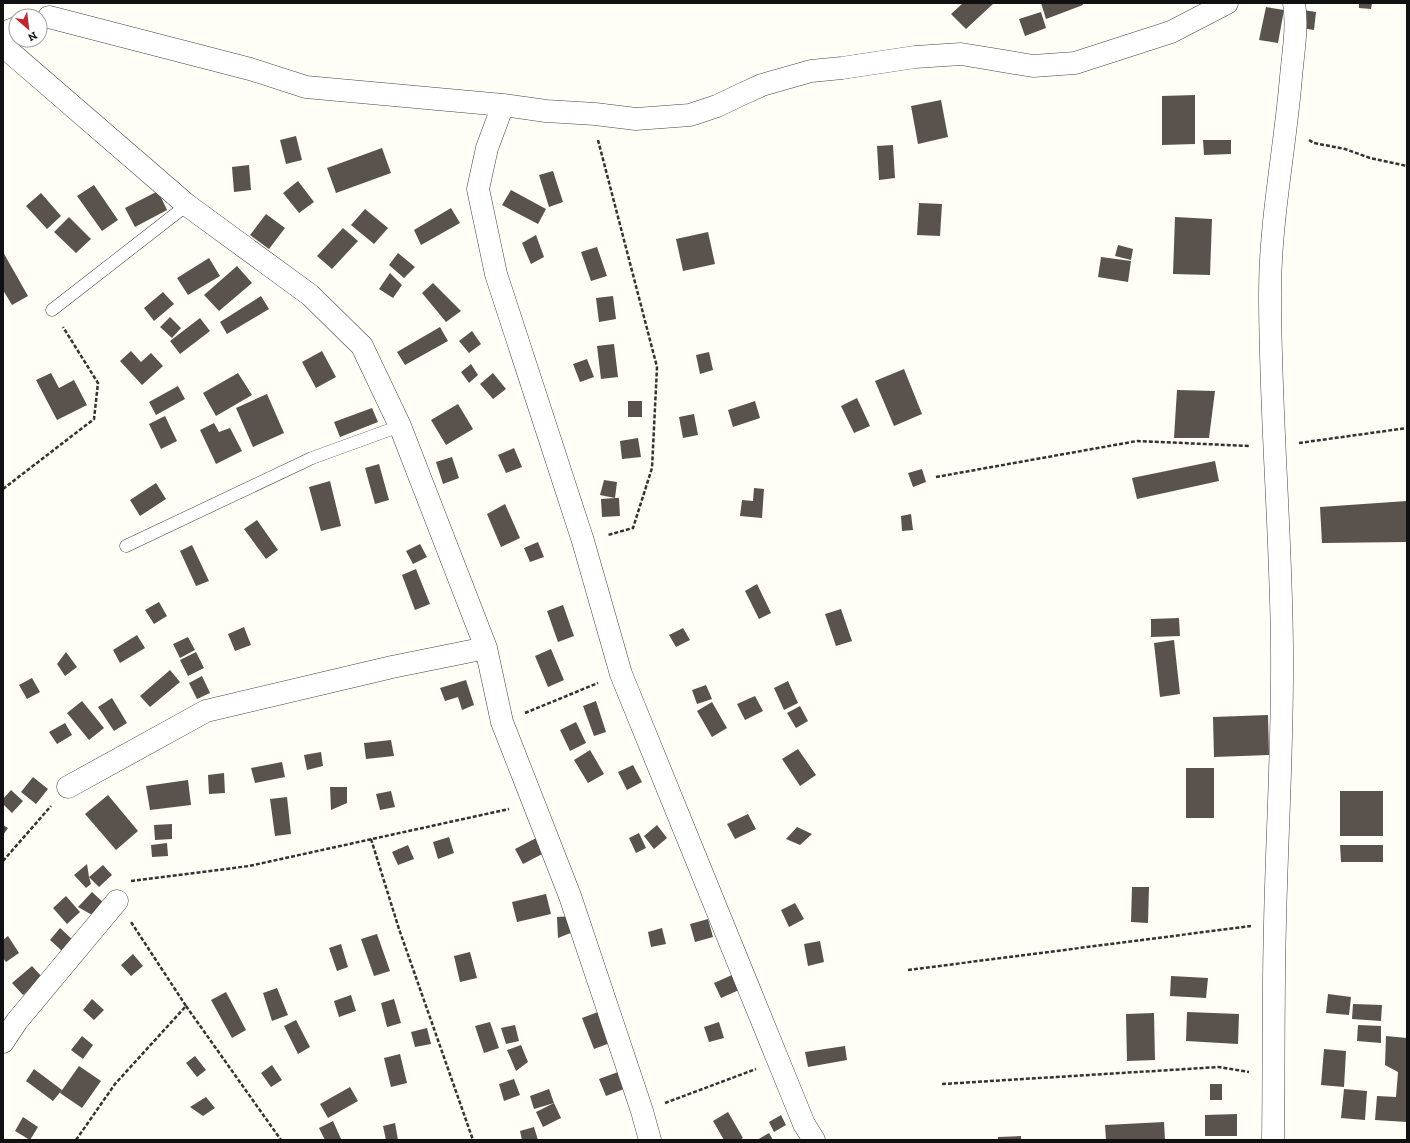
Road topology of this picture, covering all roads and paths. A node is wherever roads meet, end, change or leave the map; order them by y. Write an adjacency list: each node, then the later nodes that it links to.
1 (1227, 3): 6 (street)
2 (1294, 3): 7 (street)
3 (51, 14): 5 (street)
4 (3, 46): 9 (street)
5 (503, 105): 6 (street); 16 (street)
6 (595, 114): 16 (path)
7 (1287, 124): 8 (path); 13 (street)
8 (1407, 166)
9 (187, 206): 10 (lane); 11 (street)
10 (52, 310): 15 (path)
11 (400, 426): 17 (lane); 18 (street)
12 (1407, 428): 13 (path)
13 (1275, 447): 14 (path); 26 (street)
14 (936, 477)
15 (3, 489)
16 (583, 541): 19 (street)
17 (126, 546)
18 (486, 648): 20 (street); 21 (street)
19 (621, 674): 20 (path); 30 (street)
20 (502, 722): 22 (street)
21 (68, 787): 24 (path)
22 (532, 797): 23 (path); 33 (street)
23 (371, 839): 25 (path); 36 (path)
24 (3, 861)
25 (117, 901): 28 (path); 29 (street)
26 (1275, 922): 27 (path); 31 (street)
27 (908, 970)
28 (186, 1006): 34 (path); 35 (path)
29 (3, 1042)
30 (779, 1061): 33 (path); 38 (street)
31 (1274, 1076): 32 (path); 39 (street)
32 (942, 1084)
33 (642, 1111): 37 (street)
34 (76, 1140)
35 (281, 1140)
36 (473, 1140)
37 (650, 1140)
38 (814, 1140)
39 (1273, 1140)

